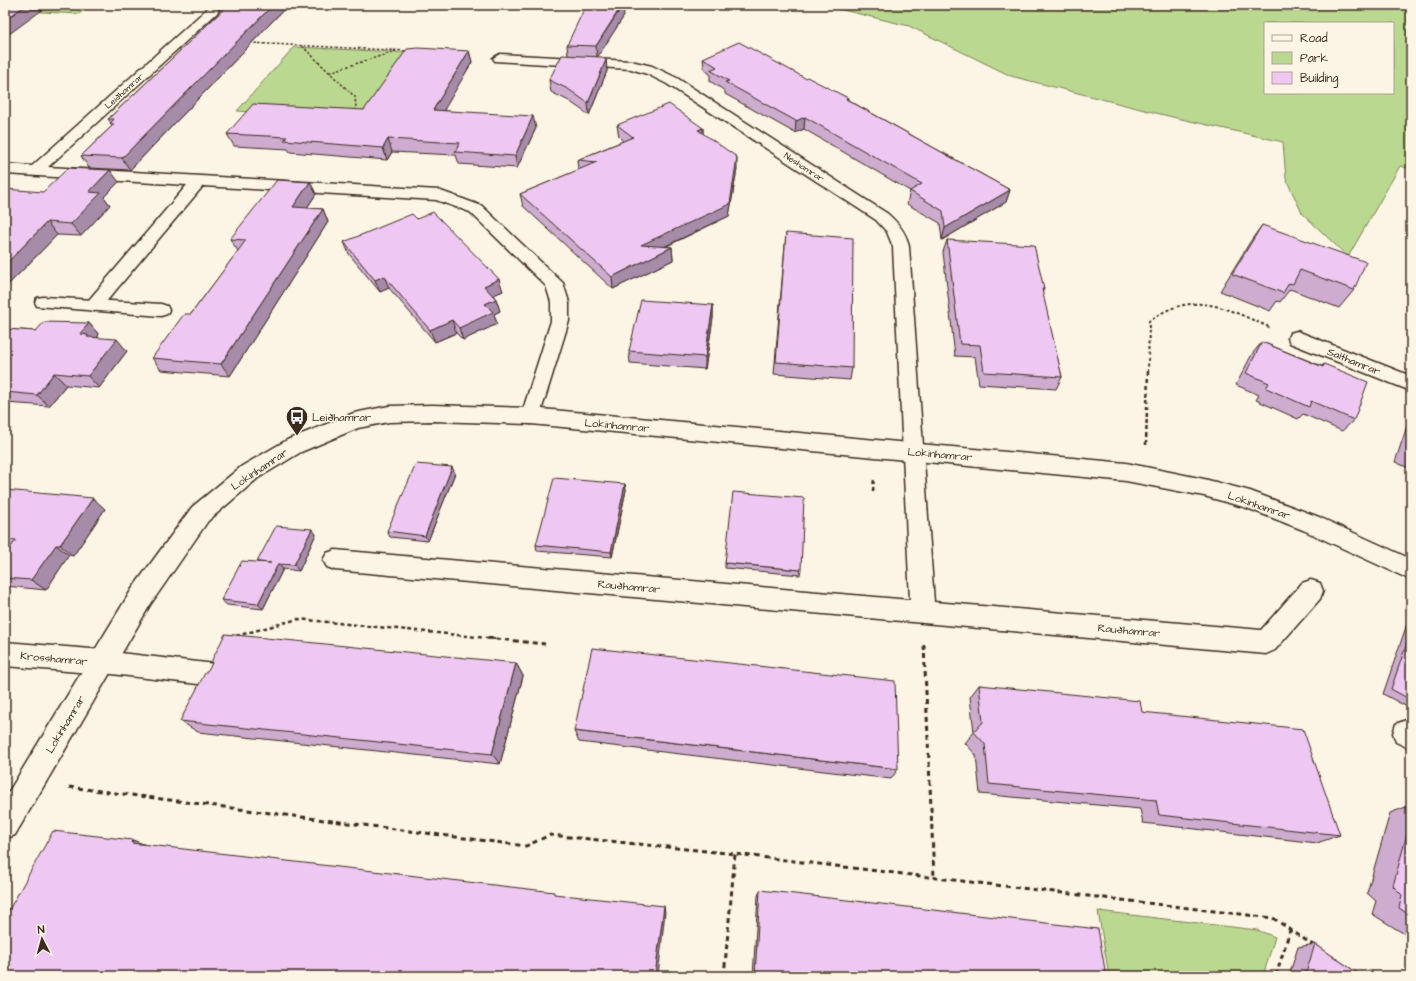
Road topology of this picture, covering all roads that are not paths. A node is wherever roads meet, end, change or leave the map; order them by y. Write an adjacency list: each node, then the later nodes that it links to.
1 (213, 10): 4 (street, Leiðhamrar)
2 (500, 58): 12 (street, Neshamrar)
3 (5, 169): 4 (street)
4 (36, 171): 5 (street)
5 (199, 181): 7 (street); 11 (street)
6 (43, 302): 7 (lane)
7 (94, 305): 8 (lane)
8 (160, 310)
9 (1298, 338): 10 (street, Salthamrar)
10 (1411, 384)
11 (531, 416): 12 (street, Lokinhamrar); 18 (street, Lokinhamrar)
12 (912, 451): 14 (street, Lokinhamrar); 16 (street)
13 (335, 560): 16 (street, Rauðhamrar)
14 (1411, 570)
15 (1311, 591): 16 (street, Rauðhamrar)
16 (923, 612)
17 (5, 654): 18 (street, Krosshamrar)
18 (103, 662): 19 (lane); 20 (street, Lokinhamrar)
19 (215, 676)
20 (5, 825)

